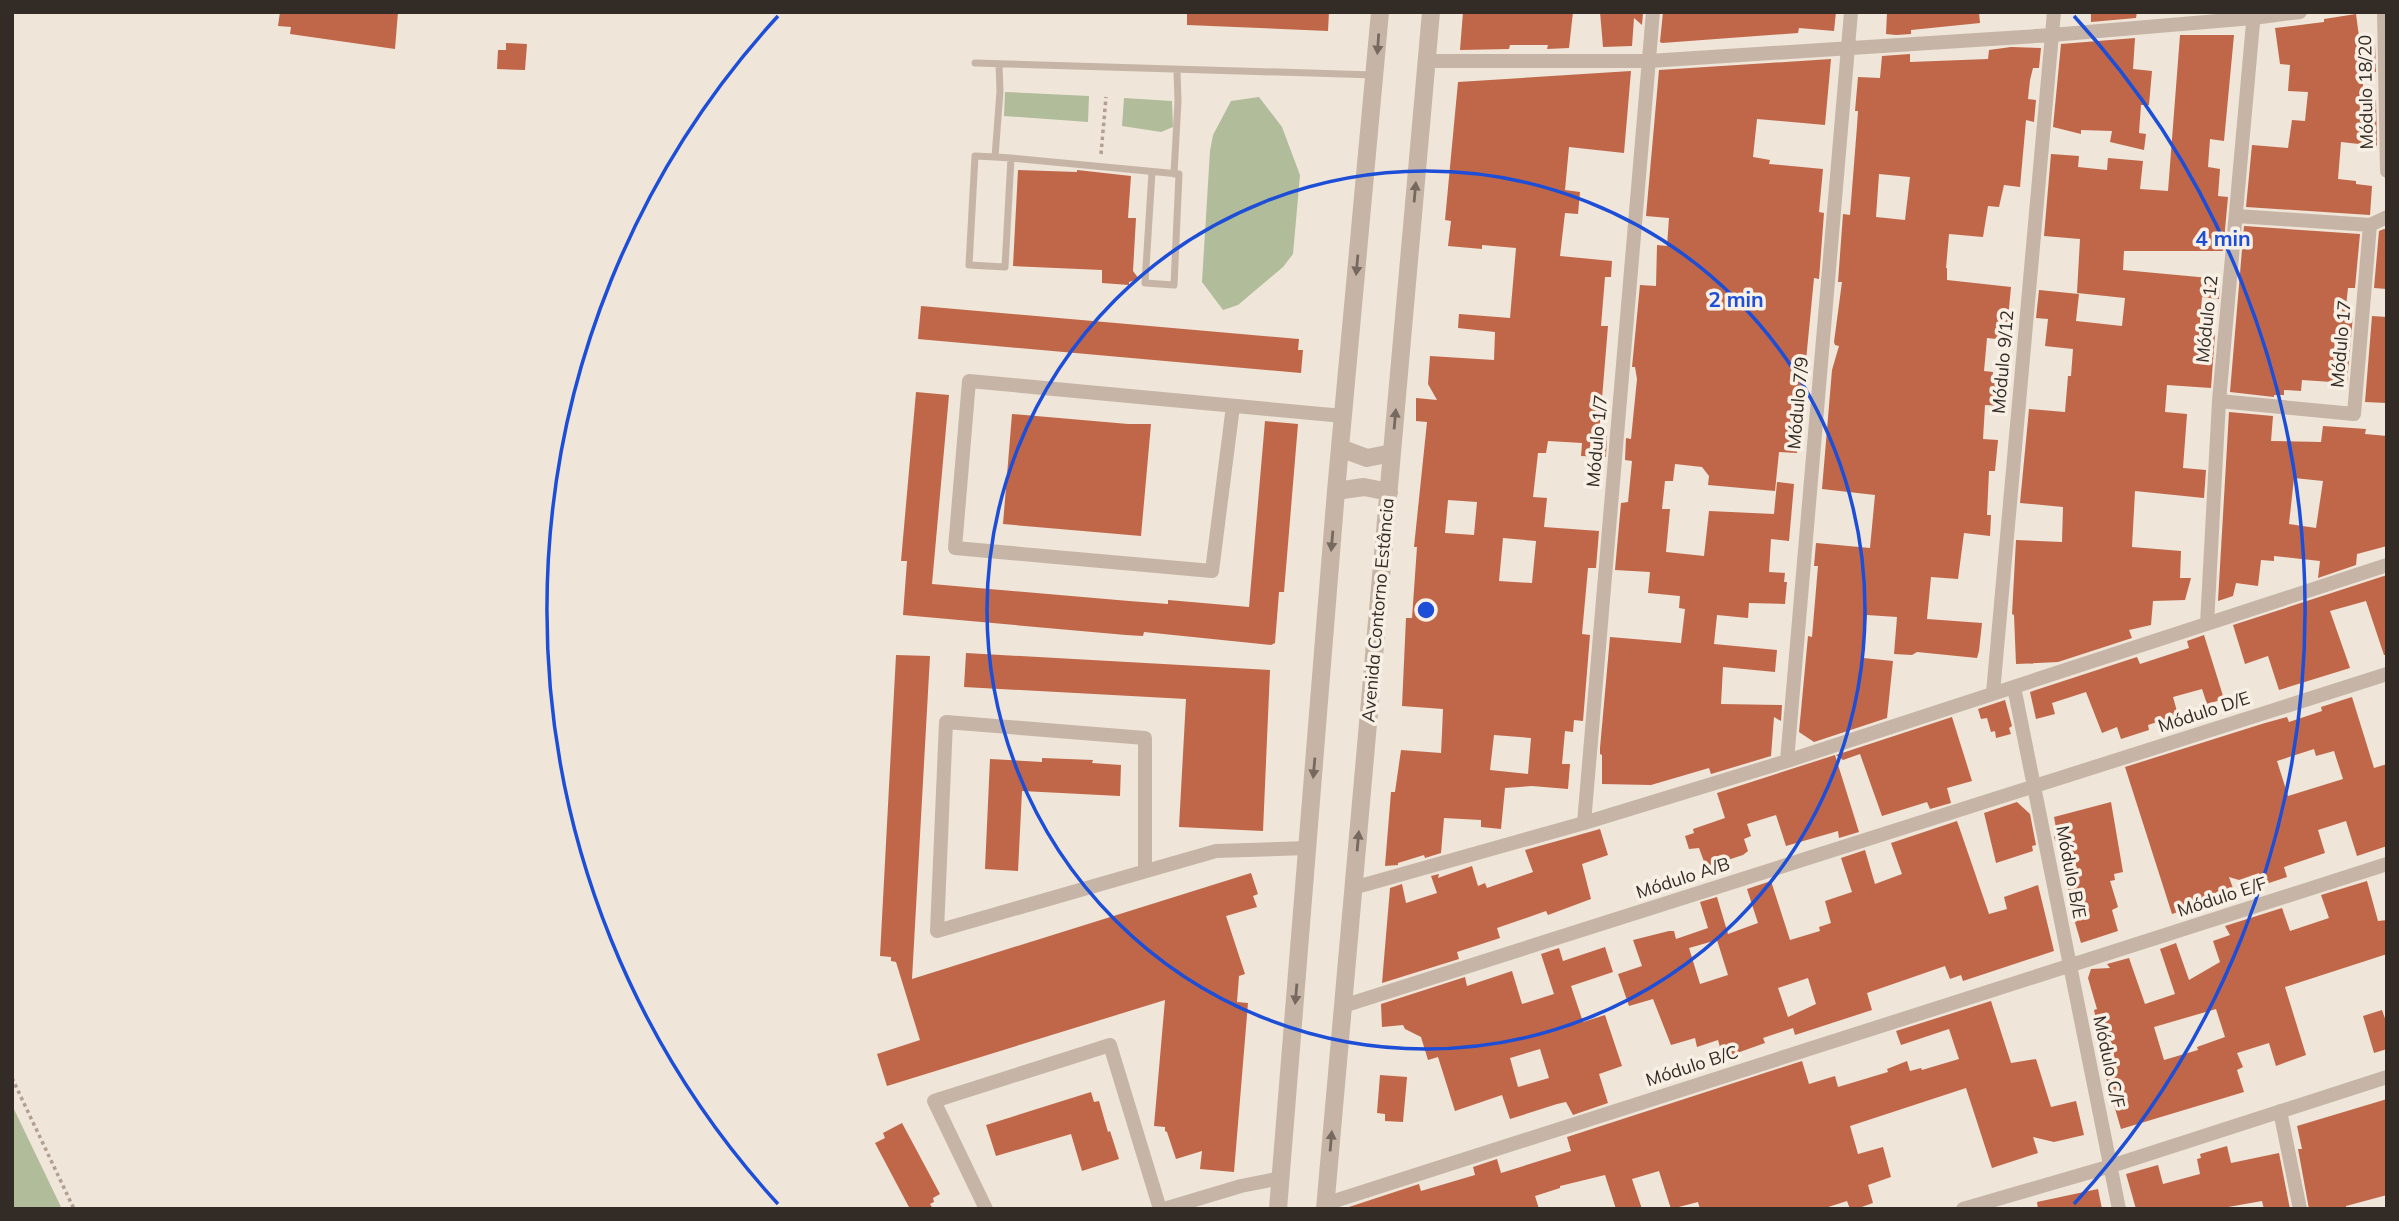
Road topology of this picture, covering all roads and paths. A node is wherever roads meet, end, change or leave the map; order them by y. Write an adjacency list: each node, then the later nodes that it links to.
1 (1380, 12): 16 (street, one-way to 16)
2 (1431, 12): 11 (street, Avenida Contorno Estância)
3 (1653, 12): 12 (street, Módulo 1/7)
4 (1851, 12): 10 (street, Módulo 7/9)
5 (2054, 12): 9 (street, Módulo 9/12)
6 (2300, 12): 8 (street)
7 (2384, 12): 21 (street, Módulo 18/20)
8 (2254, 15): 9 (street); 24 (street, Módulo 12)
9 (2052, 35): 10 (street); 38 (street, Módulo 9/12)
10 (1847, 48): 12 (street); 39 (street, Módulo 7/9)
11 (1427, 61): 12 (street); 31 (street, Avenida Contorno Estância, one-way to 11)
12 (1649, 61): 41 (street, Módulo 1/7)
13 (975, 63): 14 (lane)
14 (999, 64): 15 (lane); 18 (lane)
15 (1177, 71): 16 (lane); 23 (lane)
16 (1375, 75): 29 (street, one-way to 29)
17 (1105, 97): 20 (path)
18 (995, 157): 19 (lane); 19 (lane)
19 (1011, 158): 20 (lane)
20 (1100, 167): 22 (lane)
21 (2387, 171)
22 (1152, 172): 23 (lane); 23 (lane)
23 (1174, 174)
24 (2237, 216): 26 (street); 27 (street, Módulo 12)
25 (2387, 217): 26 (street)
26 (2370, 225): 27 (street, Módulo 17)
27 (2219, 401): 35 (street, Módulo 12)
28 (1233, 406): 28 (street); 29 (street)
29 (1343, 416): 30 (street)
30 (1340, 447): 31 (street); 32 (street)
31 (1392, 453): 33 (street, Avenida Contorno Estância)
32 (1336, 491): 33 (street); 42 (street, one-way to 42)
33 (1389, 492): 45 (street, Avenida Contorno Estância, one-way to 33)
34 (2387, 565): 35 (street)
35 (2207, 624): 37 (street)
36 (2387, 674): 40 (street, Módulo D/E)
37 (2014, 687): 38 (street); 40 (street, Módulo B/E)
38 (1993, 693): 39 (street)
39 (1787, 761): 41 (street)
40 (2034, 786): 46 (street, Módulo B/E); 47 (street, Módulo A/B)
41 (1584, 823): 45 (street)
42 (1308, 848): 44 (street); 52 (street, one-way to 52)
43 (2387, 864): 46 (street, Módulo E/F)
44 (1145, 869): 44 (street)
45 (1353, 888): 47 (street, Avenida Contorno Estância)
46 (2070, 966): 51 (street, Módulo C/F); 53 (street, Módulo B/C)
47 (1343, 1006): 53 (street, Avenida Contorno Estância, one-way to 47)
48 (2387, 1077): 50 (street)
49 (12, 1078): 54 (path)
50 (2280, 1111): 51 (street); 60 (street)
51 (2111, 1166): 58 (street); 59 (street, Módulo C/F)
52 (1281, 1178): 56 (street); 57 (street)
53 (1325, 1206)
54 (75, 1209)
55 (986, 1209): 56 (street)
56 (1162, 1209)
57 (1278, 1209)
58 (1963, 1209)
59 (2119, 1209)
60 (2300, 1209)

